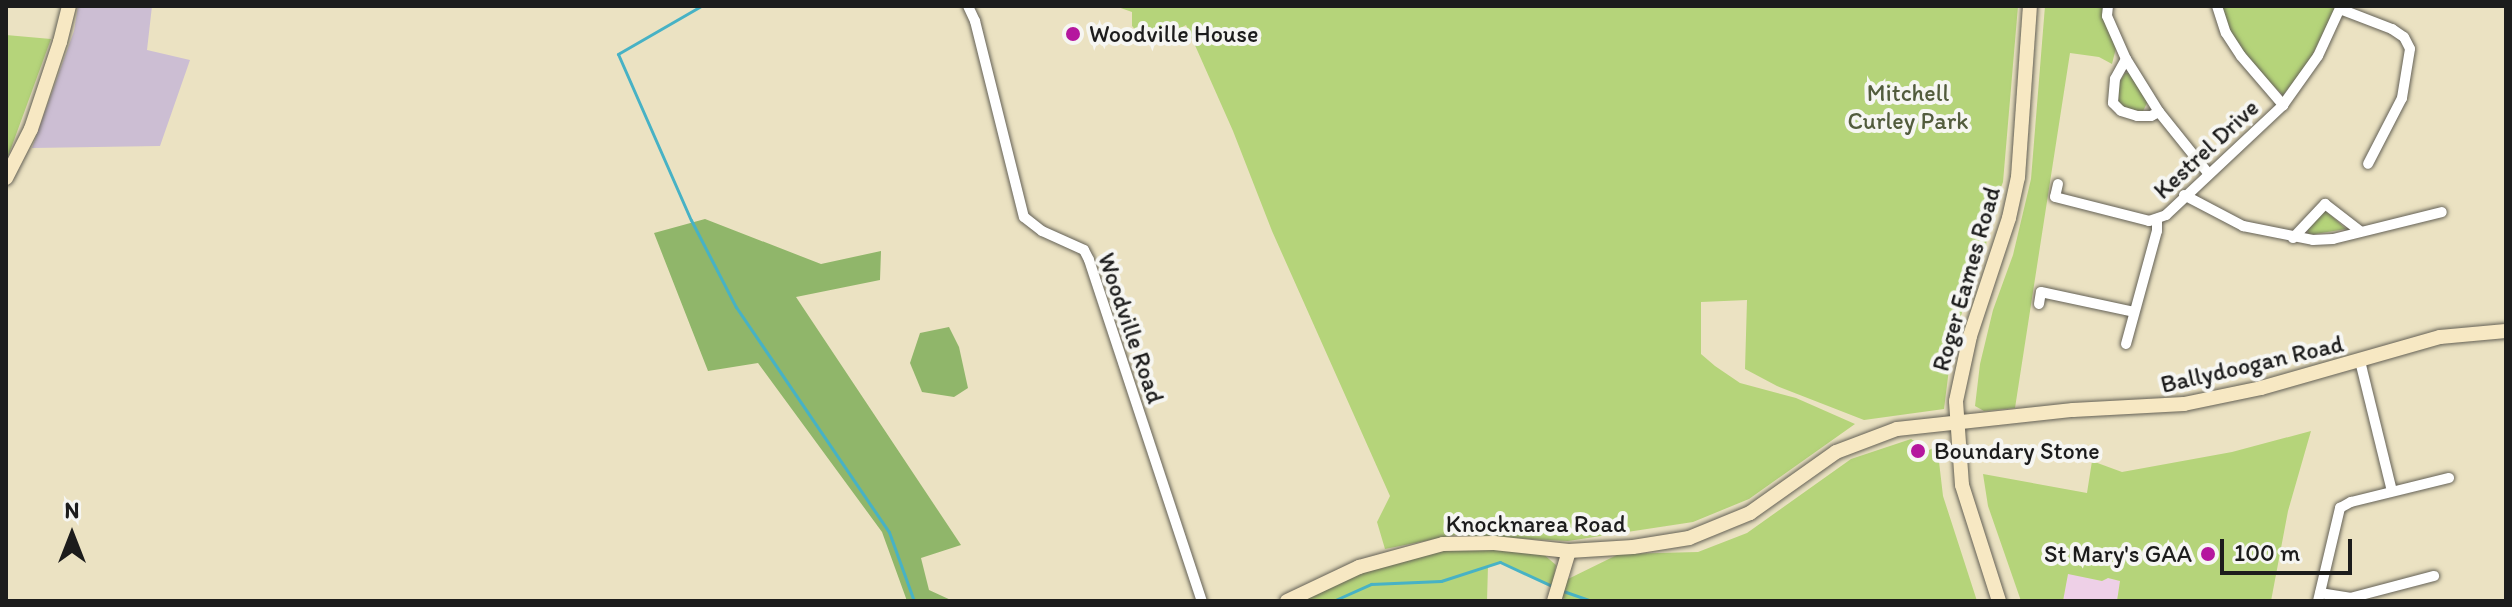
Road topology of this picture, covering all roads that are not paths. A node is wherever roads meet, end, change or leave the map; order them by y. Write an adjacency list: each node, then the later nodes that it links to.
1 (69, 6): 12 (street)
2 (968, 6): 30 (street, Woodville Road)
3 (2030, 6): 24 (street, Roger Eames Road)
4 (2108, 6): 7 (street)
5 (2217, 6): 8 (street)
6 (2341, 8): 8 (street, Kestrel Drive); 10 (street)
7 (2126, 59): 9 (street); 9 (street)
8 (2283, 105): 11 (street, Kestrel Drive)
9 (2159, 112): 11 (street)
10 (2368, 164)
11 (2208, 173): 14 (street, Kestrel Drive)
12 (6, 178)
13 (2058, 184): 16 (street, Kestrel Drive)
14 (2184, 195): 16 (street, Kestrel Drive); 18 (street)
15 (2442, 212): 17 (street)
16 (2157, 220): 20 (street)
17 (2360, 231): 18 (street); 18 (street)
18 (2293, 238)
19 (2039, 304): 20 (street)
20 (2134, 312): 22 (street)
21 (2506, 331): 23 (street, Ballydoogan Road)
22 (2126, 344)
23 (2360, 361): 24 (street, Ballydoogan Road); 26 (street)
24 (1956, 421): 27 (street, Knocknarea Road); 33 (street, Roger Eames Road)
25 (2449, 478): 26 (street)
26 (2392, 491): 29 (street)
27 (1569, 551): 31 (street, Knocknarea Road); 32 (street)
28 (2434, 576): 29 (street)
29 (2319, 597)
30 (1202, 601)
31 (1287, 601)
32 (1554, 601)
33 (1999, 601)

